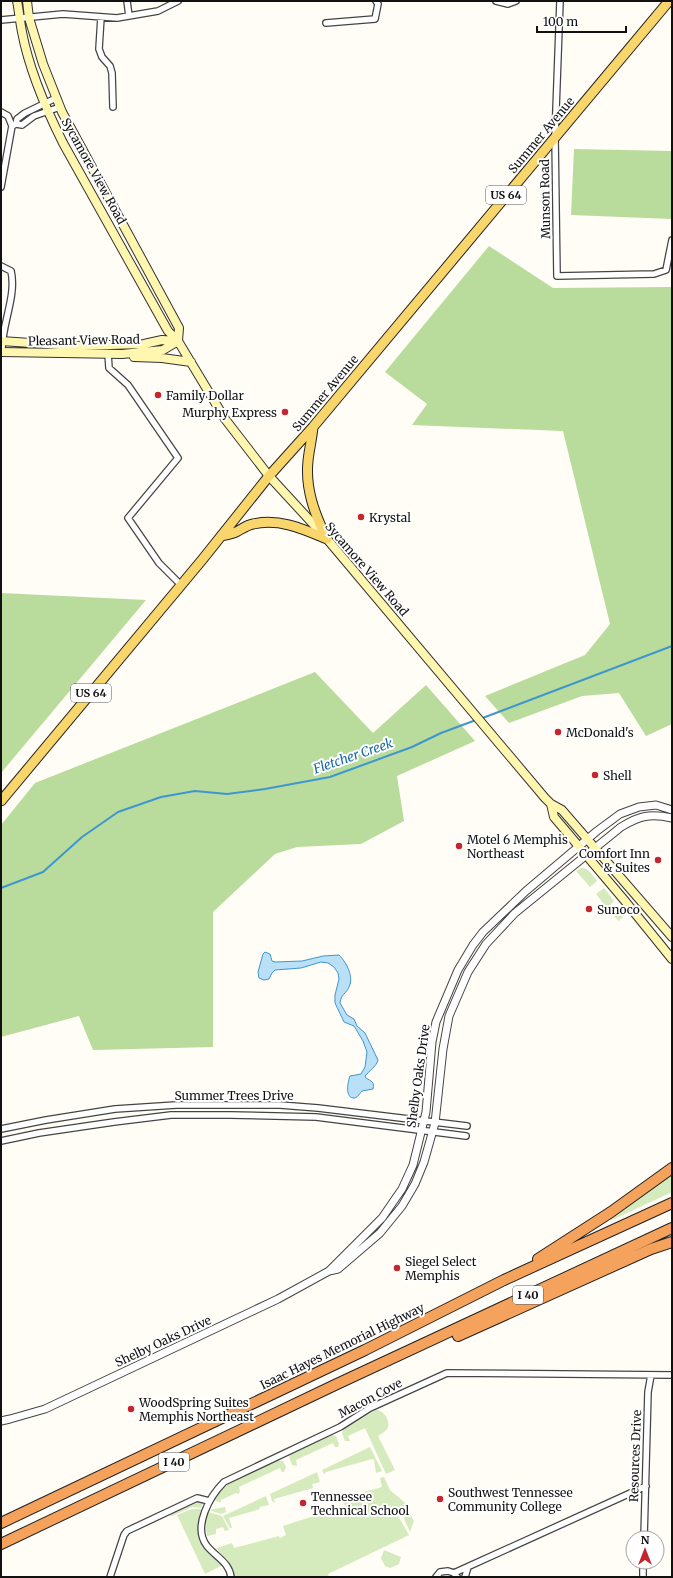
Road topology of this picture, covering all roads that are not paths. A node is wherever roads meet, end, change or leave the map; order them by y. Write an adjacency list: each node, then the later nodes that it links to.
1 (18, 1): 13 (main road, Sycamore View Road)
2 (27, 1): 12 (main road, Sycamore View Road)
3 (127, 1): 10 (street)
4 (178, 1): 10 (street)
5 (376, 1): 15 (street)
6 (496, 1): 7 (street)
7 (516, 1)
8 (560, 1): 22 (street, Munson Road)
9 (669, 1): 22 (main road, Summer Avenue / US 64)
10 (129, 16): 11 (street)
11 (101, 17): 12 (street); 18 (street)
12 (29, 18): 13 (street); 16 (main road, Sycamore View Road)
13 (20, 19): 14 (street); 19 (main road, Sycamore View Road)
14 (1, 20)
15 (326, 23)
16 (56, 98): 17 (main road, Sycamore View Road); 19 (street)
17 (60, 107): 19 (street); 24 (main road, Sycamore View Road)
18 (113, 107)
19 (46, 108): 21 (street); 25 (main road, Sycamore View Road)
20 (1, 112): 21 (street)
21 (14, 125): 23 (street)
22 (555, 137): 27 (street, Munson Road); 35 (main road, Summer Avenue / US 64)
23 (2, 172): 26 (street)
24 (94, 172): 25 (main road); 30 (main road, Sycamore View Road)
25 (83, 178): 30 (main road, Sycamore View Road)
26 (1, 187)
27 (672, 240)
28 (1, 266): 29 (street)
29 (1, 341): 30 (main road, Pleasant View Road); 31 (street)
30 (178, 341): 33 (main road, Pleasant View Road); 34 (main road, Sycamore View Road)
31 (2, 352): 32 (main road, Pleasant View Road)
32 (108, 354): 33 (main road, Pleasant View Road); 39 (street)
33 (122, 354): 34 (main road)
34 (191, 362): 36 (main road, Sycamore View Road)
35 (313, 428): 36 (main road, Summer Avenue / US 64); 38 (main road)
36 (269, 476): 37 (main road, Summer Avenue / US 64); 38 (main road, Sycamore View Road)
37 (221, 536): 38 (main road); 39 (main road, Summer Avenue / US 64)
38 (327, 539): 41 (main road, Sycamore View Road)
39 (181, 585): 40 (main road, Summer Avenue / US 64)
40 (1, 801)
41 (550, 804): 44 (main road, Sycamore View Road); 45 (main road, Sycamore View Road)
42 (672, 810): 44 (street, Shelby Oaks Drive)
43 (672, 818): 46 (street, Shelby Oaks Drive)
44 (587, 840): 45 (street, Shelby Oaks Drive); 46 (main road, Sycamore View Road)
45 (579, 847): 47 (main road, Sycamore View Road); 50 (street, Shelby Oaks Drive)
46 (595, 847): 47 (street, Shelby Oaks Drive); 48 (main road, Sycamore View Road)
47 (585, 855): 49 (main road, Sycamore View Road); 51 (street, Shelby Oaks Drive)
48 (672, 937)
49 (672, 959)
50 (424, 1121): 51 (street, Summer Trees Drive); 53 (street, Summer Trees Drive); 54 (street, Shelby Oaks Drive)
51 (435, 1123): 52 (street, Summer Trees Drive); 55 (street, Shelby Oaks Drive)
52 (467, 1126)
53 (1, 1130)
54 (422, 1132): 55 (street, Summer Trees Drive); 57 (street, Summer Trees Drive); 62 (street, Shelby Oaks Drive)
55 (433, 1133): 56 (street, Summer Trees Drive); 62 (street, Shelby Oaks Drive)
56 (466, 1136)
57 (1, 1141)
58 (672, 1168): 63 (highway)
59 (672, 1203): 63 (highway, Isaac Hayes Memorial Highway / I 40)
60 (672, 1228): 64 (highway, I 40)
61 (672, 1242): 64 (highway)
62 (329, 1271): 67 (street, Shelby Oaks Drive)
63 (504, 1280): 70 (highway, Isaac Hayes Memorial Highway / I 40)
64 (385, 1362): 72 (highway, I 40)
65 (651, 1375): 66 (street, Macon Cove); 68 (street, Resources Drive); 69 (street, Macon Cove)
66 (672, 1375)
67 (1, 1421)
68 (646, 1486): 71 (street, Resources Drive); 73 (street)
69 (209, 1501): 75 (street); 76 (street, Macon Cove)
70 (1, 1523)
71 (644, 1530)
72 (1, 1544)
73 (468, 1566): 74 (street); 78 (street)
74 (456, 1575): 77 (street)
75 (110, 1577)
76 (231, 1577)
77 (436, 1577)
78 (464, 1577)

